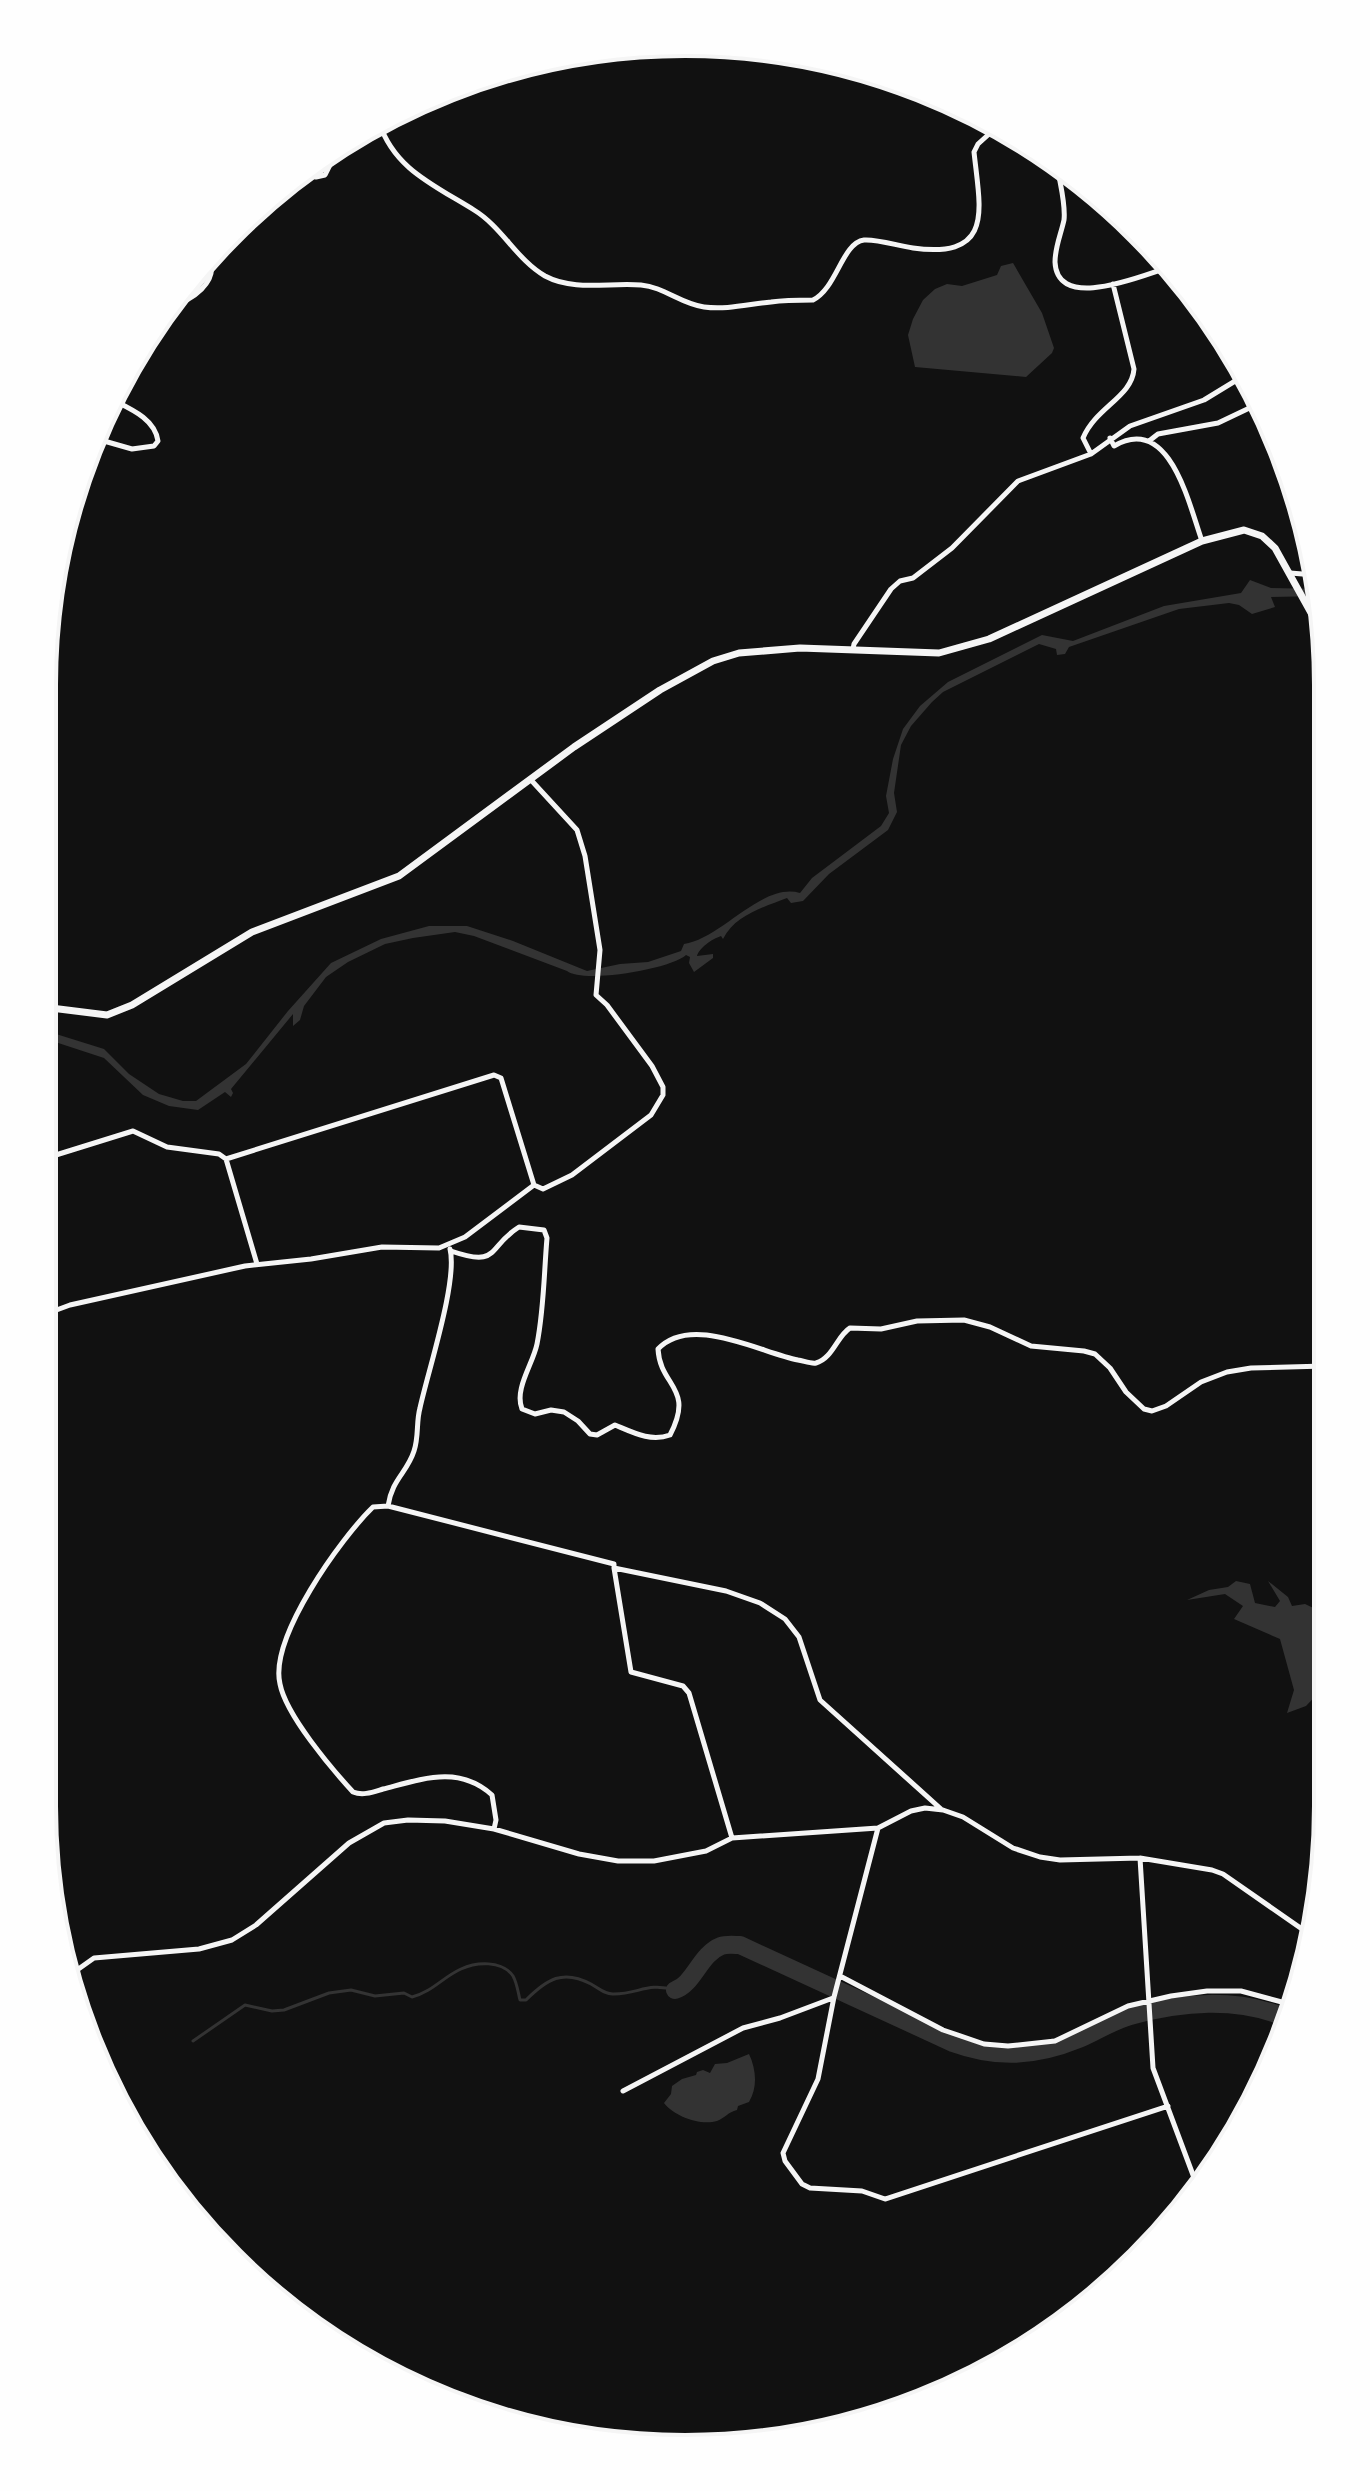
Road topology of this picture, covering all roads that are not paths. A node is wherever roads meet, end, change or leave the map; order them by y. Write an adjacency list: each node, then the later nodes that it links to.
1 (384, 133): 2 (street)
2 (989, 134)
3 (1059, 180): 6 (street)
4 (1158, 271): 6 (street)
5 (210, 273): 7 (street)
6 (1113, 284): 14 (street)
7 (186, 302)
8 (1235, 381): 11 (street)
9 (122, 405): 12 (street)
10 (1249, 408): 13 (street)
11 (1110, 438): 13 (street); 14 (street)
12 (105, 441)
13 (1149, 441): 15 (street)
14 (1091, 454): 19 (street)
15 (1202, 541): 16 (main road); 19 (main road)
16 (1290, 573): 17 (street); 18 (main road)
17 (1304, 574)
18 (1310, 610)
19 (853, 649): 20 (main road)
20 (531, 780): 21 (main road); 24 (street)
21 (56, 1009)
22 (56, 1155): 23 (street)
23 (226, 1159): 24 (street); 26 (street)
24 (534, 1185): 25 (street)
25 (450, 1248): 26 (street); 28 (street); 29 (street)
26 (257, 1264): 27 (street)
27 (56, 1310)
28 (1314, 1366)
29 (388, 1506): 30 (street); 33 (street)
30 (614, 1568): 31 (street); 34 (street)
31 (943, 1810): 32 (street); 35 (street)
32 (878, 1828): 34 (street); 38 (street)
33 (494, 1829): 34 (street); 37 (street)
34 (732, 1838)
35 (1140, 1858): 36 (street); 40 (street)
36 (1302, 1929)
37 (77, 1970)
38 (840, 1976): 39 (street); 40 (street)
39 (834, 1997): 42 (street); 43 (street)
40 (1151, 2001): 41 (street); 43 (street)
41 (1283, 2002)
42 (623, 2091)
43 (1168, 2106): 44 (street)
44 (1193, 2176)

